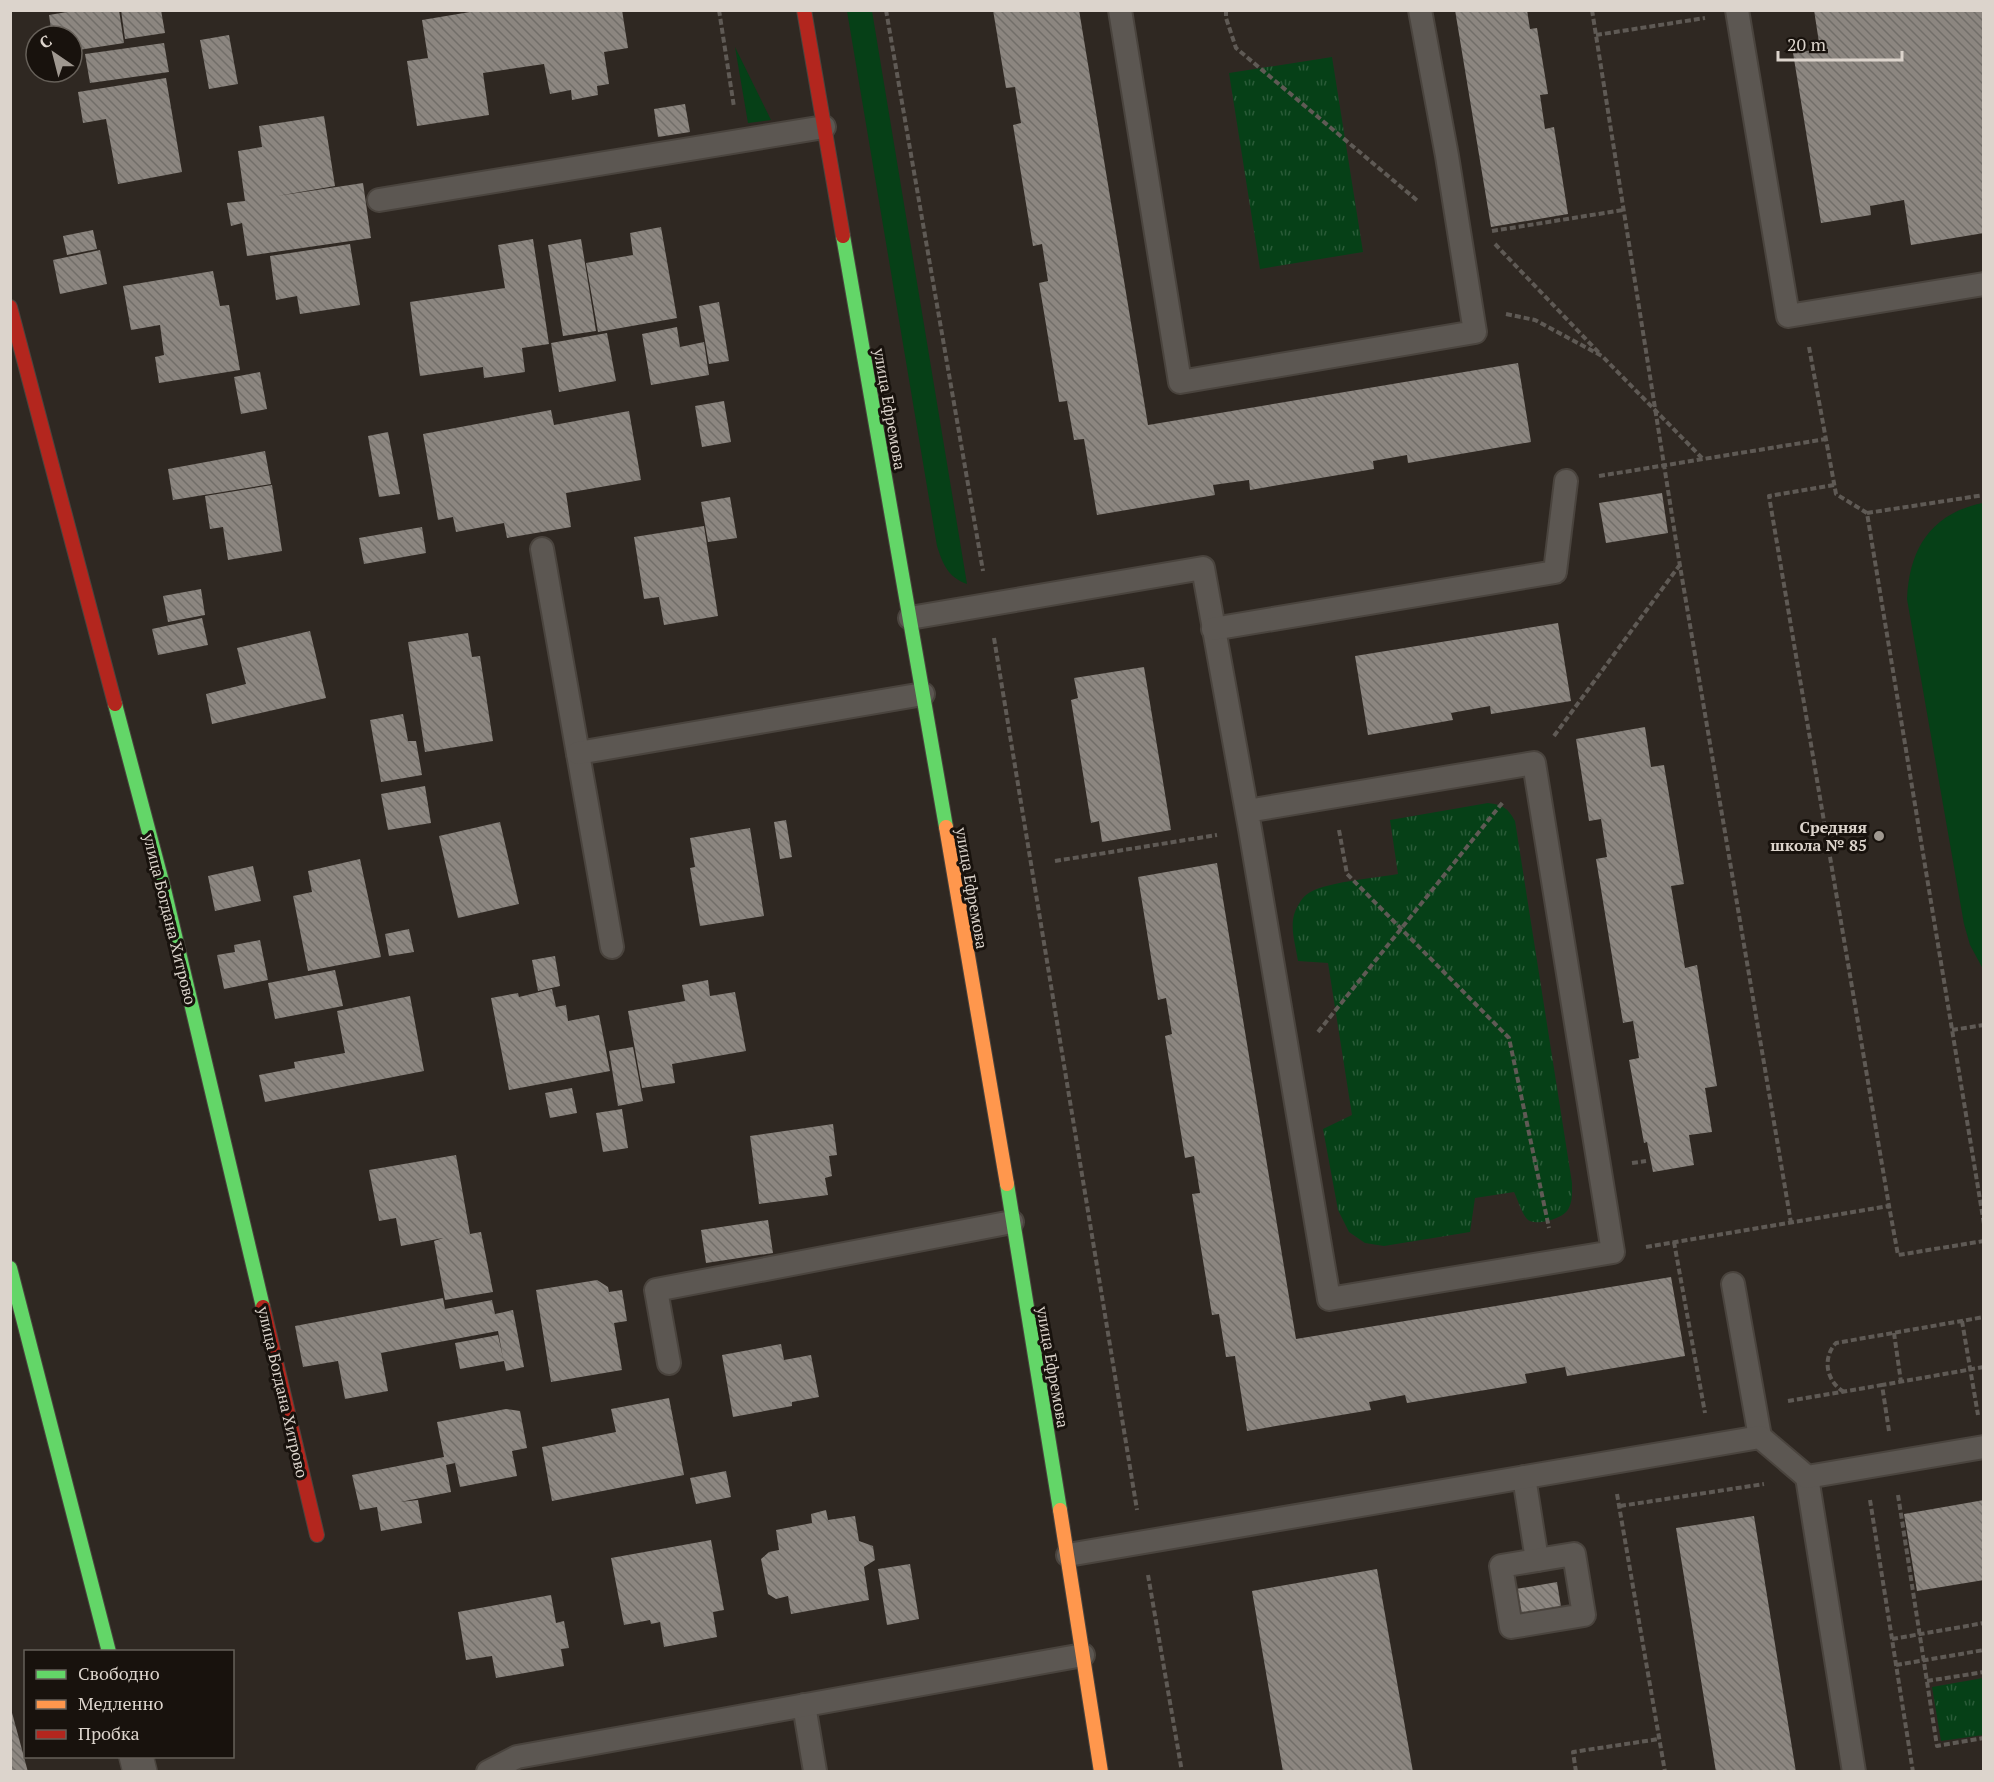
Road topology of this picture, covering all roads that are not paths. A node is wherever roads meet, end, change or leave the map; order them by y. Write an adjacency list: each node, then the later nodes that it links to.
1 (804, 10): 5 (street, улица Ефремова)
2 (1120, 10): 3 (lane)
3 (1420, 10)
4 (1737, 12): 7 (lane)
5 (824, 126): 6 (lane); 11 (street, улица Ефремова)
6 (379, 200)
7 (1983, 284)
8 (10, 306): 25 (street, улица Богдана Хитрово)
9 (1566, 481): 12 (lane)
10 (542, 549): 14 (lane)
11 (910, 618): 12 (lane); 13 (street, улица Ефремова)
12 (1213, 629): 15 (lane)
13 (923, 693): 14 (lane); 17 (street, улица Ефремова)
14 (578, 753): 16 (lane)
15 (1248, 820): 15 (lane)
16 (612, 947)
17 (1012, 1222): 20 (lane); 26 (street, улица Ефремова)
18 (10, 1268): 28 (street)
19 (1734, 1284): 21 (lane)
20 (669, 1363)
21 (1760, 1437): 23 (lane); 24 (lane)
22 (1983, 1447): 23 (lane)
23 (1808, 1476): 34 (lane)
24 (1524, 1477): 26 (lane); 27 (lane)
25 (317, 1535)
26 (1068, 1555): 29 (street, улица Ефремова)
27 (1537, 1560)
28 (108, 1650)
29 (1083, 1656): 30 (lane); 33 (street, улица Ефремова)
30 (804, 1706): 31 (lane); 32 (lane)
31 (815, 1771)
32 (489, 1772)
33 (1101, 1772)
34 (1854, 1772)

